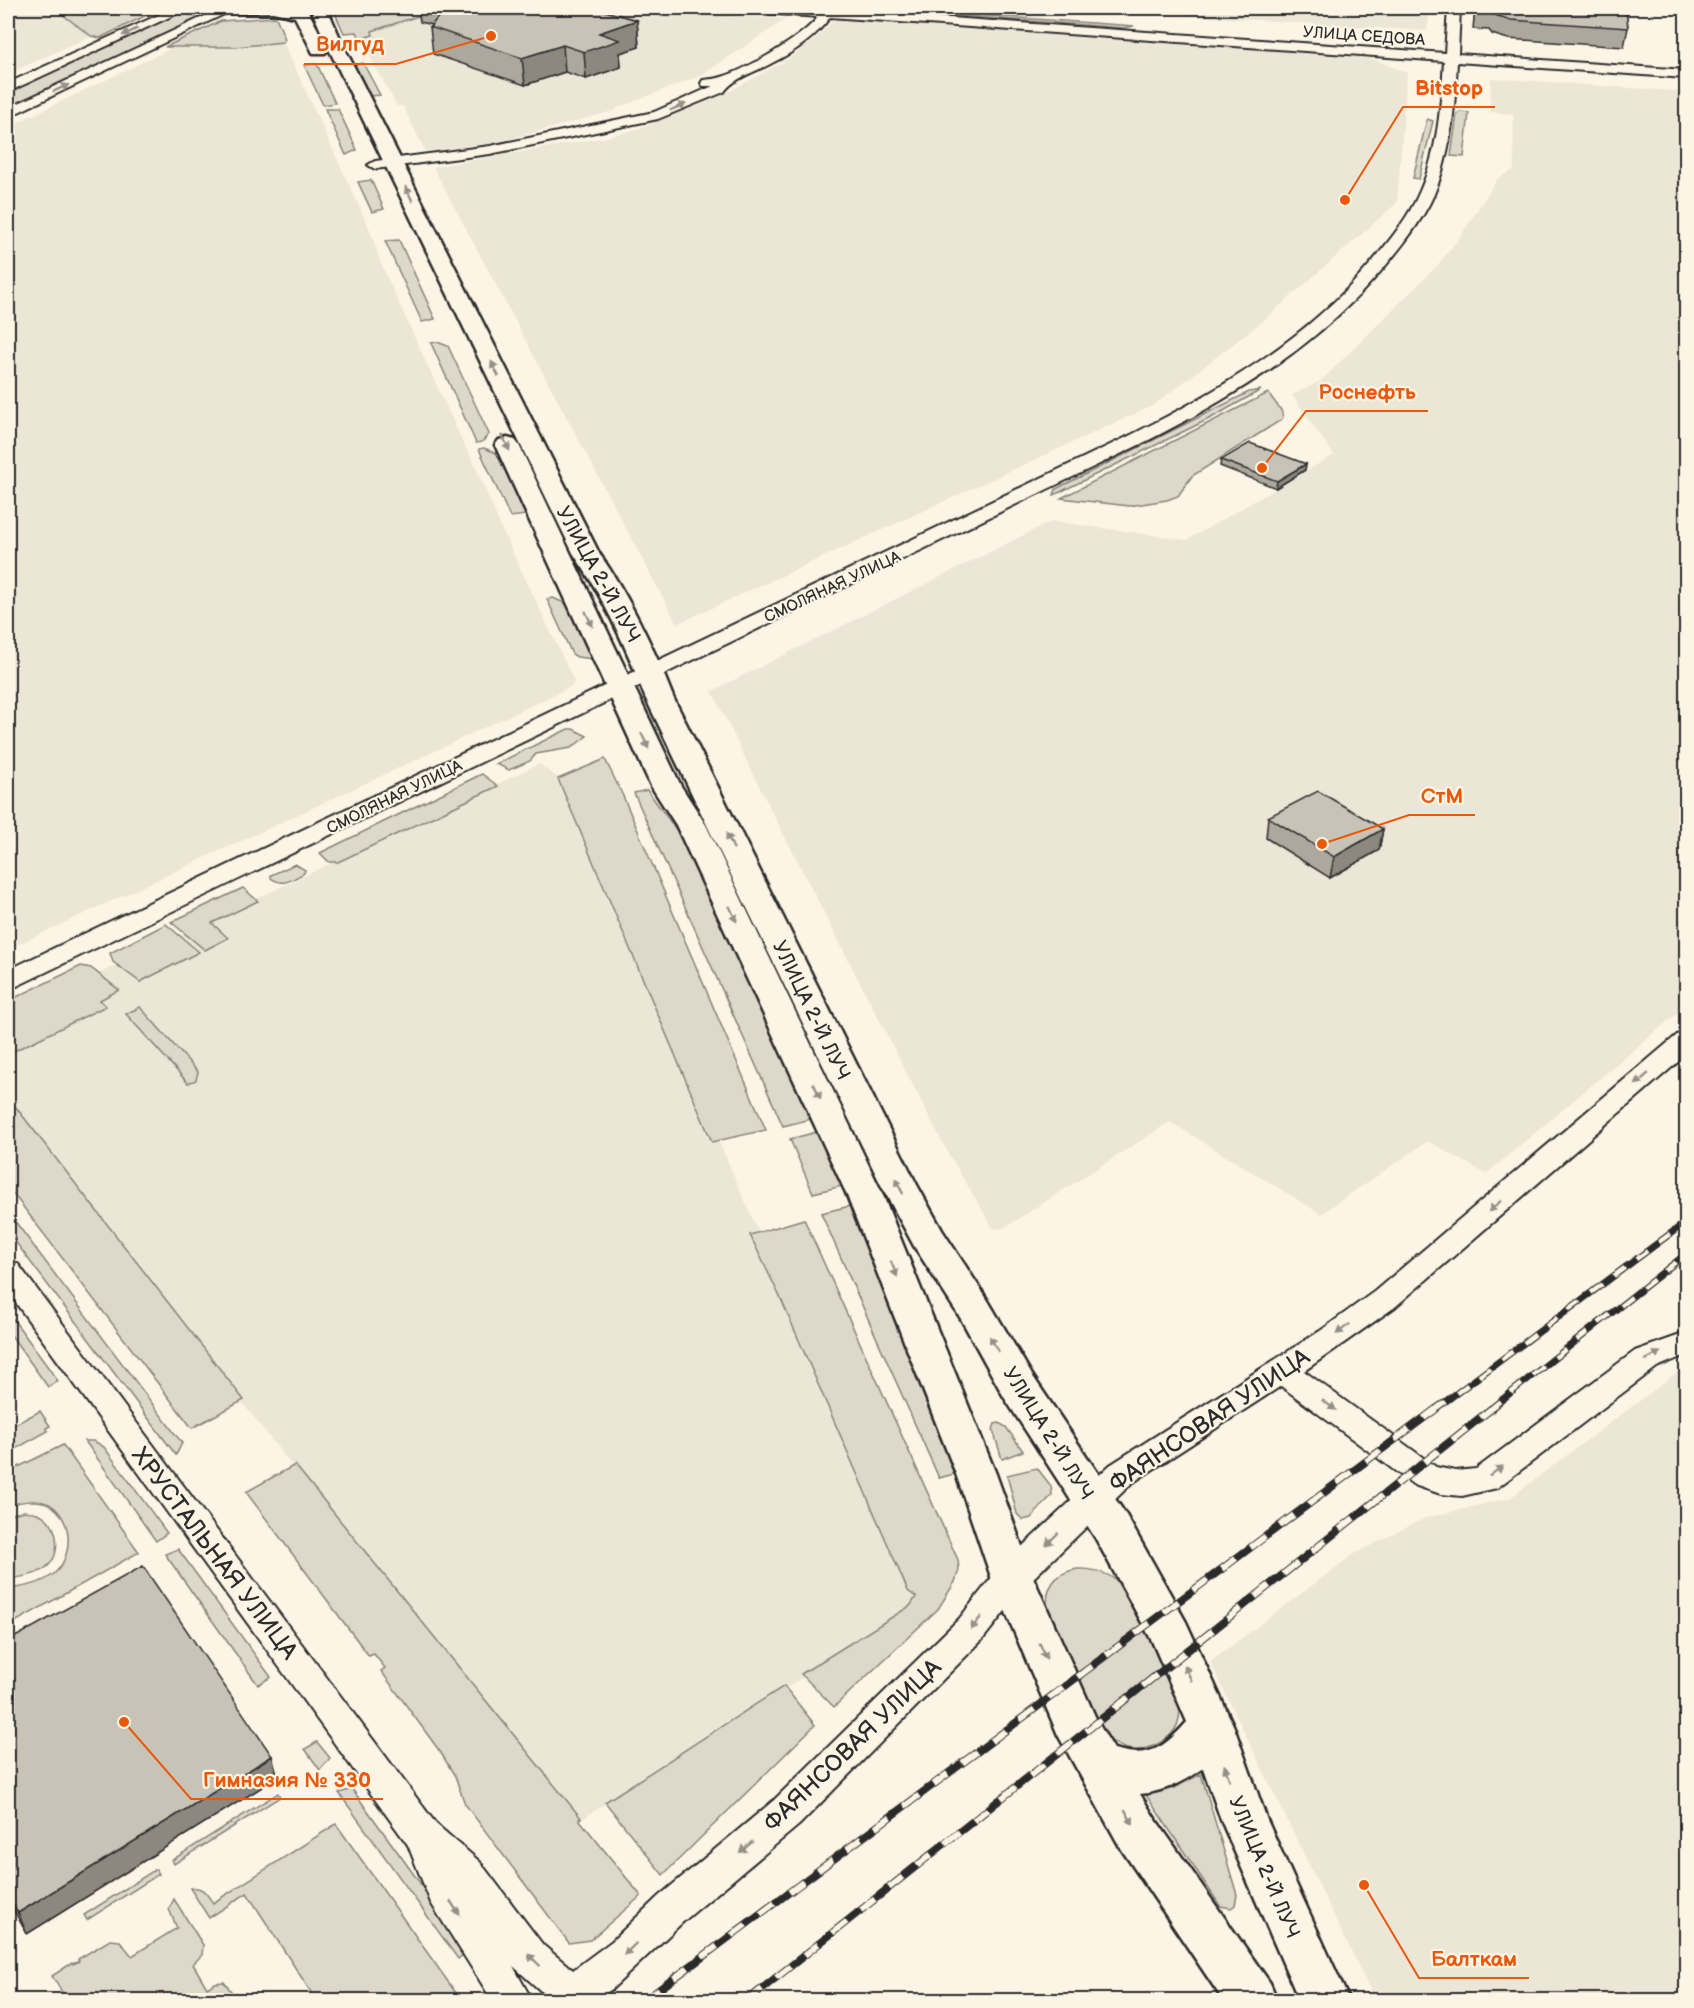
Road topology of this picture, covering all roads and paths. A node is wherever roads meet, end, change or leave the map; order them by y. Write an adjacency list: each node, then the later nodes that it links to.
1 (183, 8): 13 (street, one-way to 13)
2 (227, 8): 3 (main road)
3 (231, 8): 4 (main road); 14 (street, one-way to 3)
4 (269, 8)
5 (278, 8): 15 (main road, УЛИЦА 2-Й ЛУЧ)
6 (319, 8): 15 (main road, УЛИЦА 2-Й ЛУЧ)
7 (751, 8): 10 (street, УЛИЦА СЕДОВА)
8 (810, 8): 10 (street, УЛИЦА СЕДОВА)
9 (1454, 8): 11 (street, СМОЛЯНАЯ УЛИЦА)
10 (829, 11): 11 (street, УЛИЦА СЕДОВА); 15 (street)
11 (1451, 55): 12 (street, УЛИЦА СЕДОВА); 18 (street, СМОЛЯНАЯ УЛИЦА)
12 (1686, 72)
13 (8, 88)
14 (8, 113)
15 (384, 164): 16 (main road, УЛИЦА 2-Й ЛУЧ); 18 (main road, УЛИЦА 2-Й ЛУЧ, one-way to 15)
16 (452, 328)
17 (496, 421): 18 (main road, УЛИЦА 2-Й ЛУЧ, one-way to 18)
18 (634, 681): 19 (street, СМОЛЯНАЯ УЛИЦА); 24 (main road, УЛИЦА 2-Й ЛУЧ, one-way to 18); 25 (main road, УЛИЦА 2-Й ЛУЧ, one-way to 25)
19 (8, 980)
20 (1686, 1041): 23 (street, ФАЯНСОВАЯ УЛИЦА, one-way to 23)
21 (8, 1271): 28 (street, ХРУСТАЛЬНАЯ УЛИЦА)
22 (1686, 1344): 23 (street, one-way to 22)
23 (1282, 1371): 24 (street, ФАЯНСОВАЯ УЛИЦА)
24 (1091, 1501): 25 (street, ФАЯНСОВАЯ УЛИЦА, one-way to 25); 26 (main road, УЛИЦА 2-Й ЛУЧ, one-way to 24)
25 (1012, 1577): 27 (main road, УЛИЦА 2-Й ЛУЧ, one-way to 27); 29 (street, ФАЯНСОВАЯ УЛИЦА, one-way to 29)
26 (1211, 1726): 27 (main road); 32 (main road, УЛИЦА 2-Й ЛУЧ, one-way to 26)
27 (1099, 1766): 31 (main road, УЛИЦА 2-Й ЛУЧ, one-way to 31)
28 (423, 1836): 29 (street, ХРУСТАЛЬНАЯ УЛИЦА, one-way to 28); 30 (street, ХРУСТАЛЬНАЯ УЛИЦА, one-way to 30)
29 (573, 1997)
30 (513, 2001)
31 (1252, 2001)
32 (1324, 2001)

